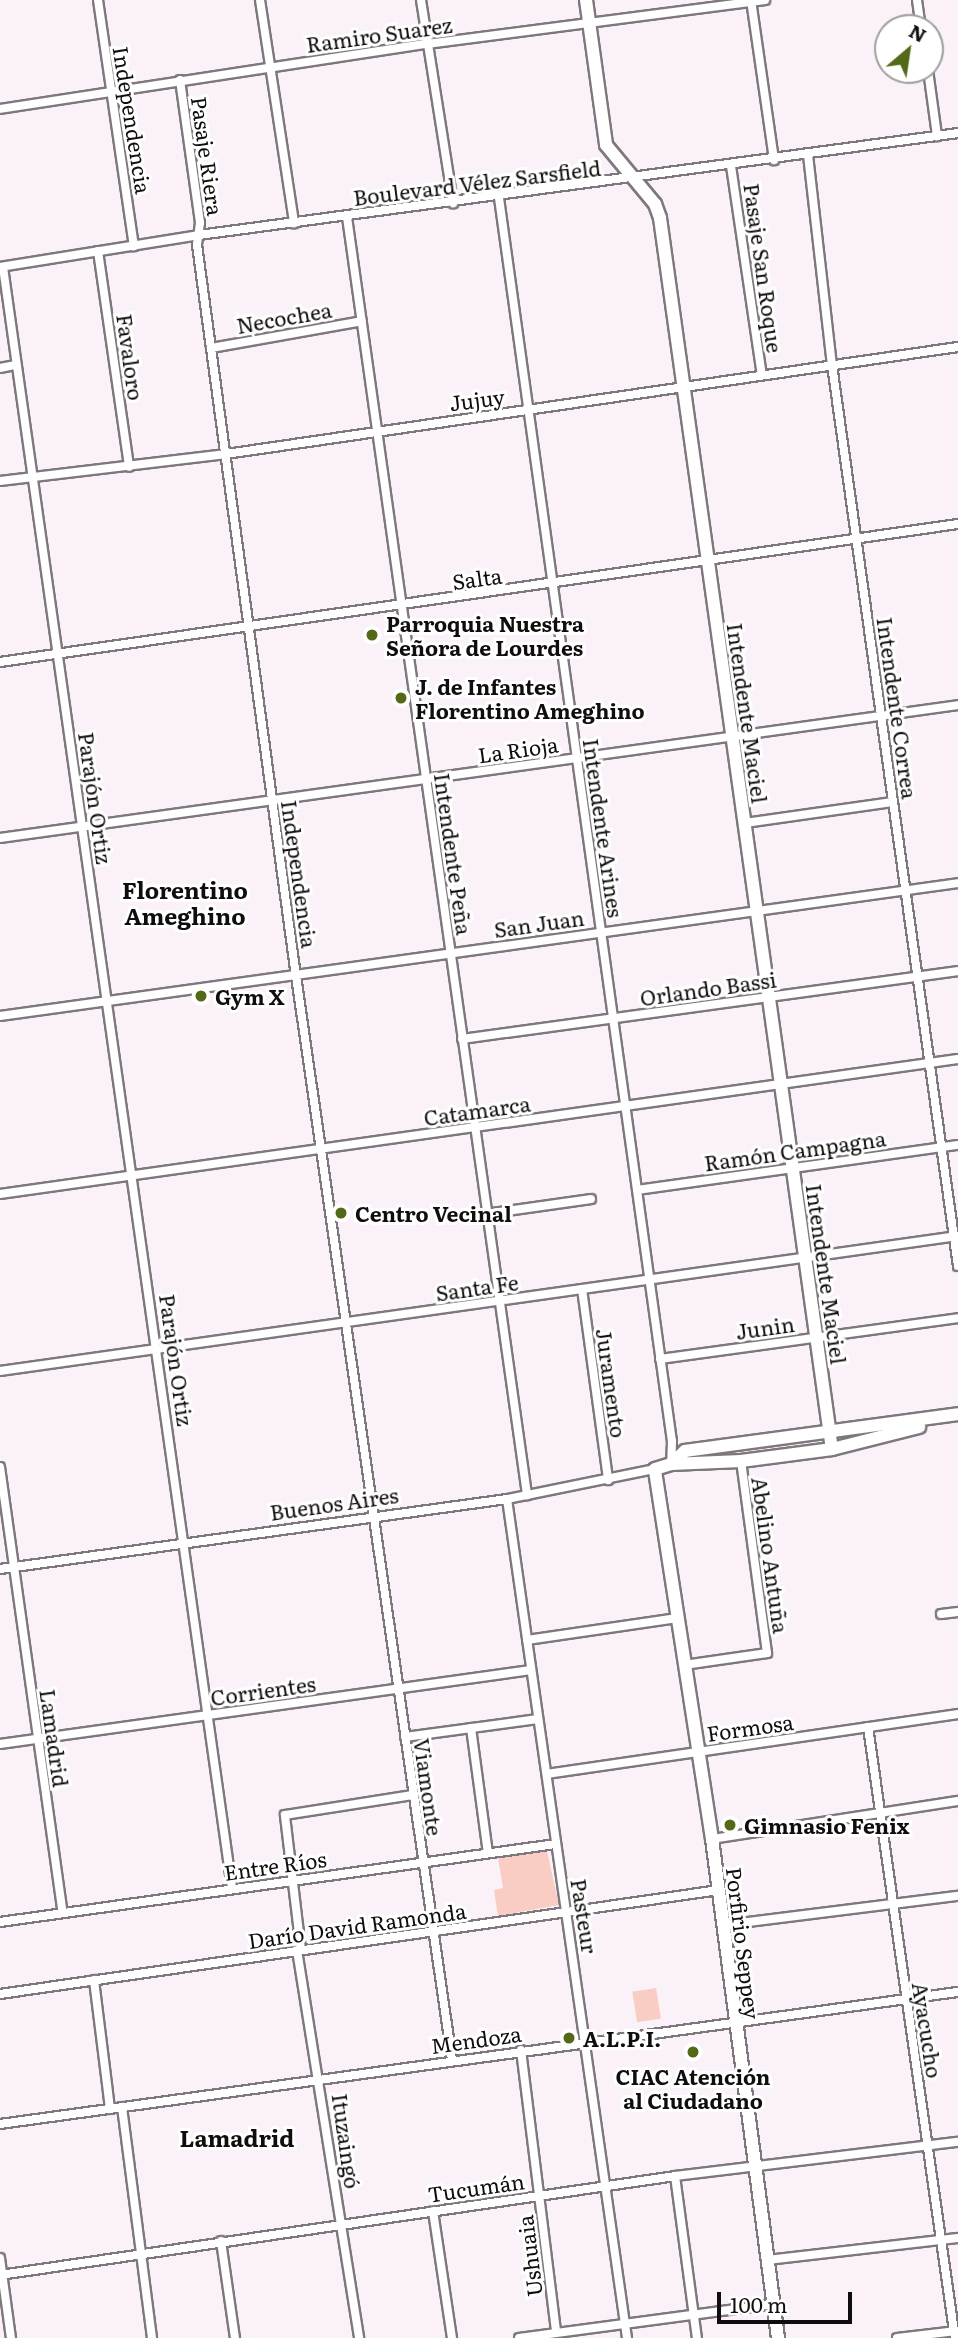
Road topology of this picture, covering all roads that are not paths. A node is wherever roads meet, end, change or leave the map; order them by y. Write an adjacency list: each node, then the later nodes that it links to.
1 (98, 0): 12 (street, Independencia)
2 (260, 0): 9 (street)
3 (421, 0): 8 (street)
4 (586, 0): 7 (main road, Intendente Maciel)
5 (765, 0): 6 (street, Ramiro Suarez)
6 (751, 1): 7 (street, Ramiro Suarez); 17 (street)
7 (589, 24): 8 (street, Ramiro Suarez); 19 (main road, Intendente Maciel)
8 (427, 44): 9 (street, Ramiro Suarez); 21 (street)
9 (271, 67): 10 (street, Ramiro Suarez); 23 (street)
10 (180, 80): 12 (street, Ramiro Suarez); 24 (street, Pasaje Riera)
11 (930, 84): 15 (street)
12 (109, 91): 13 (street, Ramiro Suarez); 25 (street, Independencia)
13 (0, 109)
14 (958, 133): 15 (street, Boulevard Vélez Sarsfield)
15 (937, 136): 16 (street, Boulevard Vélez Sarsfield)
16 (808, 155): 17 (street, Boulevard Vélez Sarsfield); 32 (street, Intendente Correa)
17 (774, 160): 18 (street, Boulevard Vélez Sarsfield)
18 (731, 166): 19 (street, Boulevard Vélez Sarsfield); 34 (street, Pasaje San Roque)
19 (633, 180): 20 (street, Boulevard Vélez Sarsfield); 35 (main road, Intendente Maciel)
20 (499, 198): 21 (street, Boulevard Vélez Sarsfield); 36 (street, Intendente Arines)
21 (453, 203): 22 (street, Boulevard Vélez Sarsfield)
22 (347, 217): 23 (street, Boulevard Vélez Sarsfield); 28 (street, Intendente Peña)
23 (294, 223): 24 (street, Boulevard Vélez Sarsfield)
24 (199, 235): 25 (street, Boulevard Vélez Sarsfield); 30 (street, Independencia)
25 (134, 246): 26 (street, Boulevard Vélez Sarsfield)
26 (97, 251): 27 (street, Boulevard Vélez Sarsfield); 39 (street, Favaloro)
27 (1, 267): 31 (street, Parajón Ortiz)
28 (362, 321): 30 (street, Necochea); 37 (street, Intendente Peña)
29 (958, 347): 32 (street, Jujuy)
30 (211, 348): 38 (street, Independencia)
31 (16, 365): 33 (street); 40 (street, Parajón Ortiz)
32 (832, 365): 34 (street, Jujuy); 43 (street, Intendente Correa)
33 (0, 368)
34 (762, 376): 35 (street, Jujuy)
35 (684, 387): 36 (street, Jujuy); 44 (main road, Intendente Maciel)
36 (529, 411): 37 (street, Jujuy); 45 (street, Intendente Arines)
37 (377, 430): 38 (street, Jujuy); 46 (street, Intendente Peña)
38 (226, 454): 39 (street, Jujuy); 47 (street, Independencia)
39 (129, 467): 40 (street, Jujuy)
40 (32, 478): 41 (street, Jujuy); 48 (street, Parajón Ortiz)
41 (0, 481)
42 (958, 524): 43 (street, Salta)
43 (856, 538): 44 (street, Salta); 51 (street, Intendente Correa)
44 (707, 559): 45 (street, Salta); 52 (main road, Intendente Maciel)
45 (553, 584): 46 (street, Salta); 53 (street, Intendente Arines)
46 (401, 606): 47 (street, Salta); 54 (street, Intendente Peña)
47 (249, 627): 48 (street, Salta); 55 (street, Independencia)
48 (58, 654): 49 (street, Salta); 58 (street, Parajón Ortiz)
49 (0, 662)
50 (958, 705): 51 (street, La Rioja)
51 (881, 716): 52 (street, La Rioja); 56 (street, Intendente Correa)
52 (732, 737): 53 (street, La Rioja); 57 (main road, Intendente Maciel)
53 (577, 758): 54 (street, La Rioja); 63 (street, Intendente Arines)
54 (426, 779): 55 (street, La Rioja); 64 (street, Intendente Peña)
55 (272, 800): 58 (street, La Rioja); 66 (street, Independencia)
56 (893, 802): 57 (street); 61 (street, Intendente Correa)
57 (745, 823): 62 (main road, Intendente Maciel)
58 (83, 826): 59 (street, La Rioja); 69 (street, Parajón Ortiz)
59 (0, 838)
60 (958, 883): 61 (street, San Juan)
61 (905, 890): 62 (street, San Juan); 67 (street, Intendente Correa)
62 (758, 910): 63 (street, San Juan); 68 (main road, Intendente Maciel)
63 (601, 932): 64 (street, San Juan); 71 (street, Intendente Arines)
64 (450, 953): 66 (street, San Juan); 72 (street, Intendente Peña)
65 (958, 971): 67 (street, Orlando Bassi)
66 (296, 976): 69 (street, San Juan); 80 (street, Independencia)
67 (918, 977): 68 (street, Orlando Bassi); 74 (street, Intendente Correa)
68 (770, 997): 71 (street, Orlando Bassi); 75 (main road, Intendente Maciel)
69 (107, 1001): 70 (street, San Juan); 82 (street, Parajón Ortiz)
70 (0, 1016)
71 (613, 1018): 72 (street, Orlando Bassi); 76 (street, Intendente Arines)
72 (462, 1039): 77 (street, Intendente Peña)
73 (958, 1059): 74 (street, Catamarca)
74 (930, 1063): 75 (street, Catamarca); 79 (street, Intendente Correa)
75 (782, 1084): 76 (street, Catamarca); 81 (main road, Intendente Maciel)
76 (625, 1107): 77 (street, Catamarca); 83 (street, Intendente Arines)
77 (474, 1128): 80 (street, Catamarca); 86 (street, Intendente Peña)
78 (958, 1145): 79 (street, Ramón Campagna)
79 (941, 1147): 81 (street, Ramón Campagna); 87 (street, Intendente Correa)
80 (323, 1150): 82 (street, Catamarca); 94 (street, Independencia)
81 (793, 1167): 83 (street, Ramón Campagna); 88 (main road, Intendente Maciel)
82 (131, 1176): 84 (street, Catamarca); 96 (street, Parajón Ortiz)
83 (637, 1190): 90 (street, Intendente Arines)
84 (0, 1194)
85 (591, 1199): 86 (street)
86 (486, 1214): 92 (street, Intendente Peña)
87 (956, 1237): 88 (street, Santa Fe); 89 (street, Intendente Correa)
88 (807, 1256): 90 (street, Santa Fe); 95 (main road, Intendente Maciel)
89 (958, 1266)
90 (649, 1280): 91 (street, Santa Fe); 97 (street, Intendente Arines)
91 (582, 1289): 92 (street, Santa Fe); 106 (street, Juramento)
92 (499, 1301): 94 (street, Santa Fe); 107 (street, Intendente Peña)
93 (958, 1318): 95 (street, Junin)
94 (347, 1322): 96 (street, Santa Fe); 109 (street, Independencia)
95 (817, 1338): 97 (street, Junin); 100 (main road, Intendente Maciel)
96 (158, 1349): 98 (street, Santa Fe); 110 (street, Parajón Ortiz)
97 (660, 1359): 103 (street, Intendente Arines)
98 (0, 1371)
99 (958, 1416): 100 (main road, Buenos Aires); 101 (main road, Buenos Aires)
100 (830, 1433): 101 (main road, Intendente Maciel); 103 (main road, Buenos Aires)
101 (832, 1449): 102 (main road, Buenos Aires)
102 (741, 1461): 103 (main road, Buenos Aires); 117 (street, Abelino Antuña)
103 (671, 1464): 105 (main road, Buenos Aires)
104 (0, 1467): 111 (street, Lamadrid)
105 (655, 1469): 106 (street, Buenos Aires); 115 (main road, Porfirio Seppey)
106 (608, 1480): 107 (street, Buenos Aires)
107 (527, 1495): 108 (street, Buenos Aires)
108 (507, 1499): 109 (street, Buenos Aires); 116 (street, Pasteur)
109 (375, 1517): 110 (street, Buenos Aires); 119 (street, Viamonte)
110 (185, 1543): 111 (street, Buenos Aires); 121 (street)
111 (13, 1567): 112 (street, Buenos Aires); 126 (street, Lamadrid)
112 (0, 1569)
113 (958, 1612): 114 (street)
114 (941, 1614)
115 (677, 1618): 116 (street); 117 (main road, Porfirio Seppey)
116 (527, 1640): 118 (street, Pasteur)
117 (684, 1665): 128 (main road, Porfirio Seppey)
118 (531, 1670): 119 (street, Corrientes); 122 (street, Pasteur)
119 (398, 1690): 121 (street, Corrientes); 125 (street, Viamonte)
120 (958, 1714): 123 (street, Formosa)
121 (209, 1715): 126 (street, Corrientes); 138 (street)
122 (538, 1718): 124 (street); 129 (street, Pasteur)
123 (868, 1727): 128 (street, Formosa); 132 (street, Ayacucho)
124 (471, 1728): 125 (street); 135 (street)
125 (405, 1737): 130 (street, Viamonte)
126 (37, 1739): 127 (street, Corrientes); 142 (street, Lamadrid)
127 (0, 1744)
128 (696, 1753): 129 (street, Formosa); 133 (main road, Porfirio Seppey)
129 (547, 1774): 134 (street, Pasteur)
130 (412, 1795): 136 (street, Viamonte); 137 (street, Ituzaingó)
131 (958, 1801): 132 (street)
132 (879, 1813): 133 (street); 141 (street, Ayacucho)
133 (712, 1839): 139 (main road, Porfirio Seppey)
134 (556, 1844): 135 (street, Entre Ríos); 143 (street, Pasteur)
135 (488, 1853): 136 (street, Entre Ríos)
136 (422, 1862): 137 (street, Entre Ríos); 146 (street, Viamonte)
137 (290, 1880): 138 (street, Entre Ríos); 147 (street, Ituzaingó)
138 (232, 1889): 142 (street, Entre Ríos)
139 (719, 1890): 143 (street, Darío David Ramonda); 145 (main road, Porfirio Seppey)
140 (958, 1896): 141 (street)
141 (890, 1905): 145 (street); 151 (street, Ayacucho)
142 (63, 1913): 144 (street, Entre Ríos)
143 (567, 1913): 146 (street, Darío David Ramonda); 153 (street, Pasteur)
144 (0, 1922)
145 (724, 1925): 152 (main road, Porfirio Seppey)
146 (434, 1932): 147 (street, Darío David Ramonda); 155 (street, Viamonte)
147 (299, 1950): 148 (street, Darío David Ramonda); 156 (street, Ituzaingó)
148 (94, 1980): 150 (street, Darío David Ramonda); 158 (street)
149 (958, 1992): 151 (street, Mendoza)
150 (0, 1994)
151 (905, 1998): 152 (street, Mendoza); 161 (street, Ayacucho)
152 (735, 2022): 153 (street, Mendoza); 162 (main road, Porfirio Seppey)
153 (586, 2042): 154 (street, Mendoza); 164 (street, Pasteur)
154 (521, 2050): 155 (street, Mendoza); 165 (street, Ushuaia)
155 (452, 2060): 156 (street, Mendoza)
156 (320, 2079): 157 (street, Mendoza); 167 (street, Ituzaingó)
157 (122, 2107): 158 (street, Mendoza); 171 (street)
158 (110, 2109): 159 (street, Mendoza)
159 (0, 2124)
160 (958, 2142): 161 (street, Tucumán)
161 (929, 2146): 162 (street, Tucumán); 170 (street, Ayacucho)
162 (754, 2165): 163 (street, Tucumán); 173 (main road, Porfirio Seppey)
163 (675, 2176): 164 (street, Tucumán); 176 (street)
164 (608, 2185): 165 (street, Tucumán); 177 (street, Pasteur)
165 (539, 2195): 166 (street, Tucumán); 179 (street, Ushuaia)
166 (433, 2211): 167 (street, Tucumán); 185 (street)
167 (342, 2224): 169 (street, Tucumán); 184 (street, Ituzaingó)
168 (958, 2238): 170 (street)
169 (221, 2241): 171 (street, Tucumán); 183 (street)
170 (942, 2241): 173 (street); 180 (street, Ayacucho)
171 (142, 2251): 174 (street, Tucumán); 182 (street)
172 (0, 2258): 174 (street)
173 (767, 2260): 175 (main road, Porfirio Seppey)
174 (1, 2275): 181 (street)
175 (774, 2304): 176 (street); 189 (main road, Porfirio Seppey)
176 (694, 2315): 177 (street); 188 (street)
177 (625, 2324): 179 (street); 187 (street, Pasteur)
178 (0, 2333): 181 (street)
179 (556, 2333): 186 (street)
180 (956, 2333): 190 (street)
181 (11, 2335)
182 (152, 2338)
183 (235, 2338)
184 (359, 2338)
185 (452, 2338)
186 (519, 2338)
187 (627, 2338)
188 (697, 2338)
189 (778, 2338)
190 (897, 2338)

